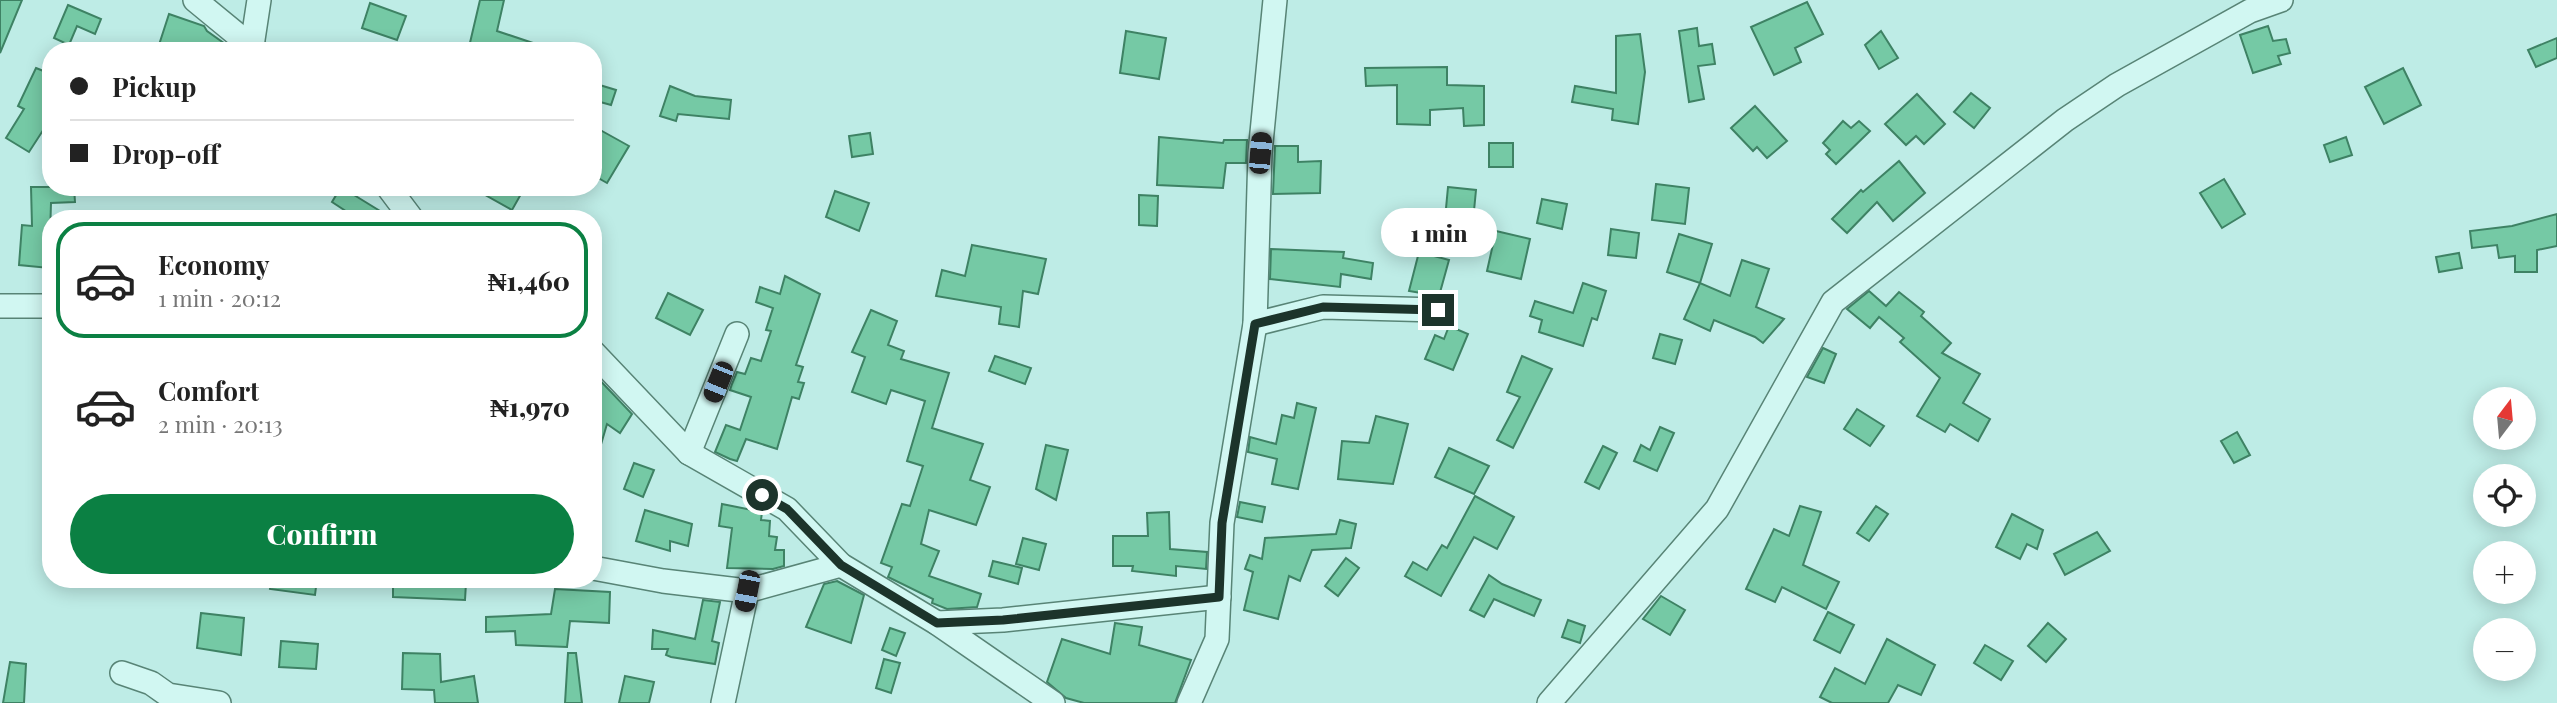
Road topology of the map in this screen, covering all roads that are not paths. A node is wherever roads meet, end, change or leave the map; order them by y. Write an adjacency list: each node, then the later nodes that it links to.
1 (195, 0): 5 (street)
2 (259, 0): 6 (street)
3 (1275, 0): 10 (street)
4 (2281, 0): 25 (street)
5 (247, 42)
6 (255, 42)
7 (0, 306): 8 (street)
8 (42, 306)
9 (1438, 310): 10 (street)
10 (1255, 324): 17 (street)
11 (737, 334): 13 (street)
12 (602, 361): 13 (street)
13 (690, 453): 14 (street)
14 (841, 565): 16 (street); 18 (street)
15 (602, 570): 16 (street)
16 (747, 591): 22 (street)
17 (1219, 597): 18 (street); 24 (street)
18 (937, 623): 23 (street)
19 (122, 673): 20 (street)
20 (165, 699): 21 (street)
21 (219, 703)
22 (723, 703)
23 (1053, 703)
24 (1189, 703)
25 (1549, 703)

